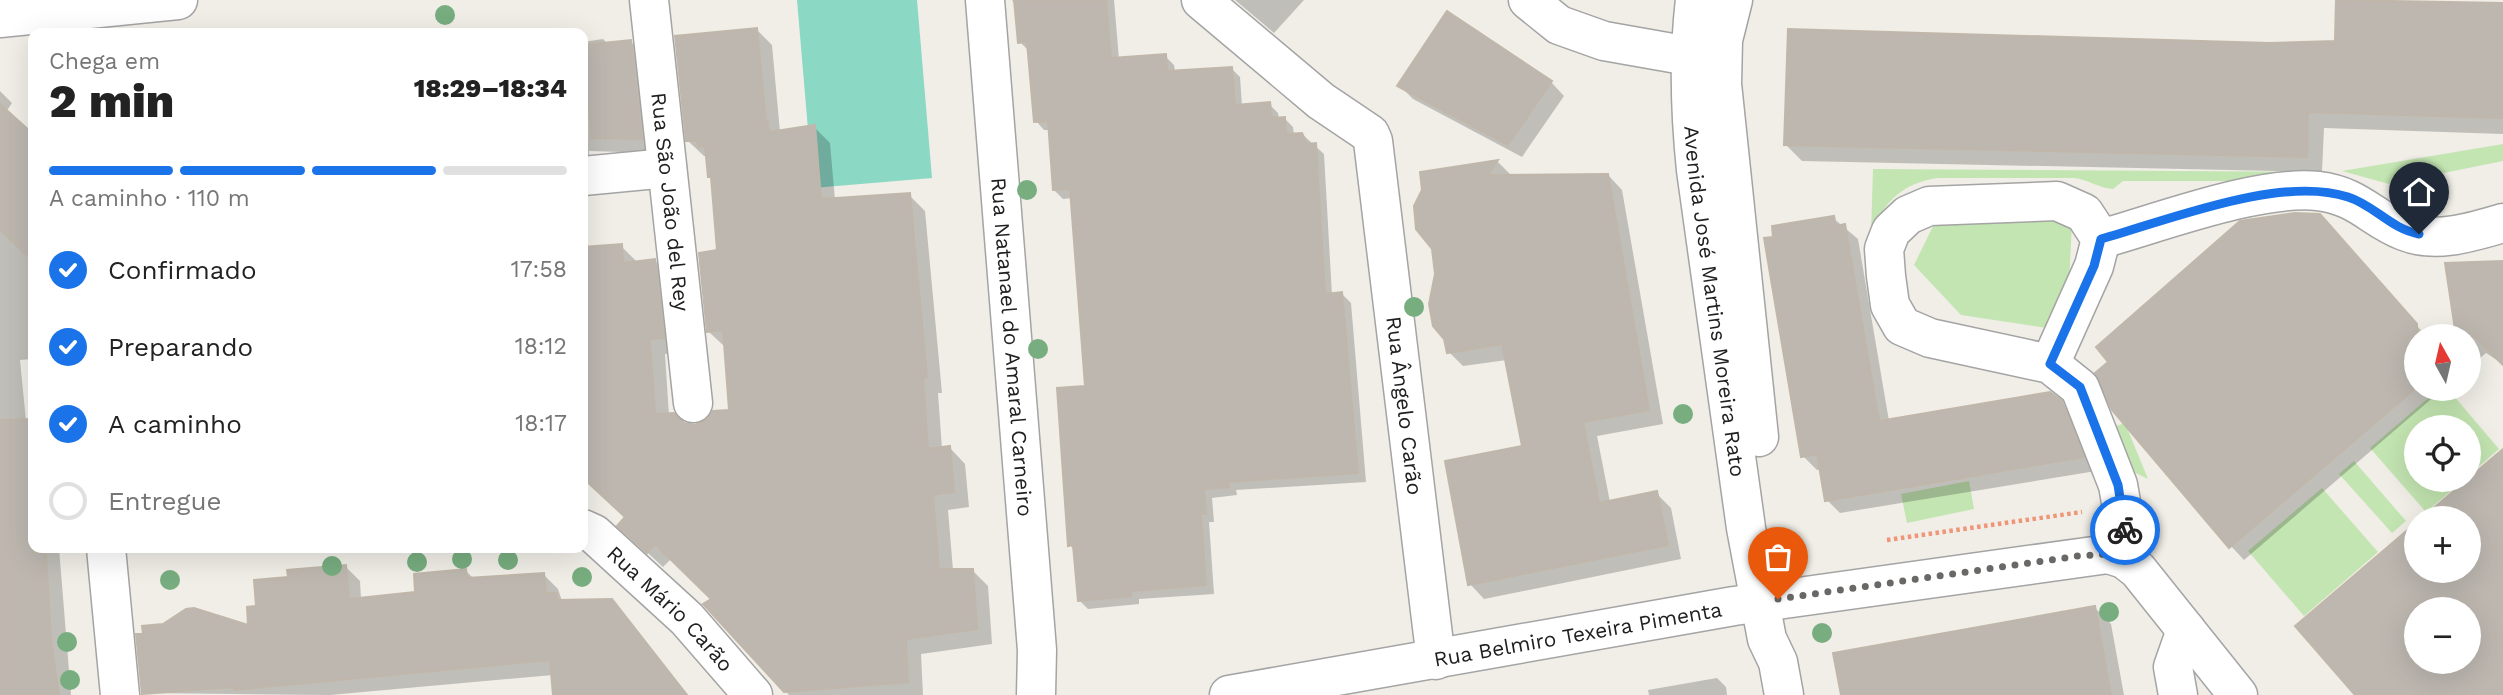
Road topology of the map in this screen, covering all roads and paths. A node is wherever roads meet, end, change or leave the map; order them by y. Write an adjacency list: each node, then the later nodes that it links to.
1 (178, 0): 9 (street)
2 (649, 0): 11 (street, Rua São João del Rey)
3 (985, 0): 26 (street, Rua Natanael do Amaral Carneiro)
4 (1201, 0): 22 (street, Rua Ângelo Carão)
5 (1528, 0): 10 (street)
6 (1695, 0): 10 (street, Avenida José Martins Moreira Rato)
7 (1733, 0): 20 (street, Avenida José Martins Moreira Rato)
8 (0, 18): 9 (street)
9 (47, 24)
10 (1689, 56): 20 (street, Avenida José Martins Moreira Rato)
11 (667, 168): 12 (street); 16 (street, Rua São João del Rey)
12 (588, 176)
13 (2503, 223): 14 (street)
14 (2101, 239): 15 (street); 15 (street)
15 (2050, 364): 19 (street)
16 (693, 403)
17 (588, 532): 25 (street, Rua Mário Carão)
18 (106, 553): 24 (street)
19 (2124, 559): 20 (street, Rua Belmiro Texeira Pimenta); 21 (street)
20 (1769, 601): 22 (street, Rua Belmiro Texeira Pimenta); 23 (street)
21 (2186, 630): 28 (street); 29 (street)
22 (1436, 660): 27 (street, Rua Belmiro Texeira Pimenta)
23 (1781, 678)
24 (120, 695)
25 (754, 695)
26 (1036, 695)
27 (1229, 695)
28 (2178, 695)
29 (2238, 695)

